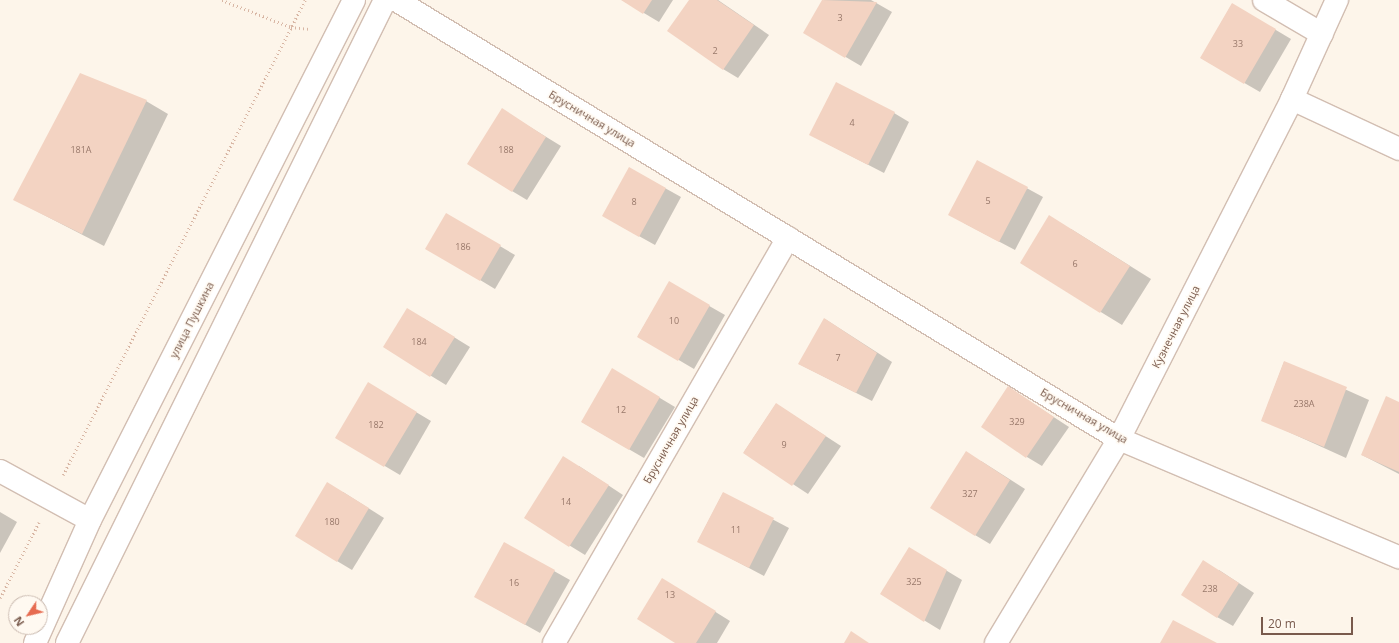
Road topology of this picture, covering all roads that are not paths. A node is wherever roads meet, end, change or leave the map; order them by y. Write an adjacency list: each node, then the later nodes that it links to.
1 (354, 0): 12 (street, улица Пушкина)
2 (385, 0): 15 (street)
3 (396, 0): 9 (street, Брусничная улица)
4 (1264, 0): 6 (street)
5 (1338, 0): 6 (street, Кузнечная улица)
6 (1322, 34): 7 (street, Кузнечная улица)
7 (1292, 99): 8 (street); 10 (street, Кузнечная улица)
8 (1399, 149)
9 (788, 238): 10 (street, Брусничная улица); 16 (street, Брусничная улица)
10 (1119, 439): 13 (street, Брусничная улица); 17 (street, Кузнечная улица)
11 (0, 471): 12 (street)
12 (90, 520): 14 (street, улица Пушкина)
13 (1399, 557)
14 (36, 643)
15 (67, 643)
16 (554, 643)
17 (996, 643)

